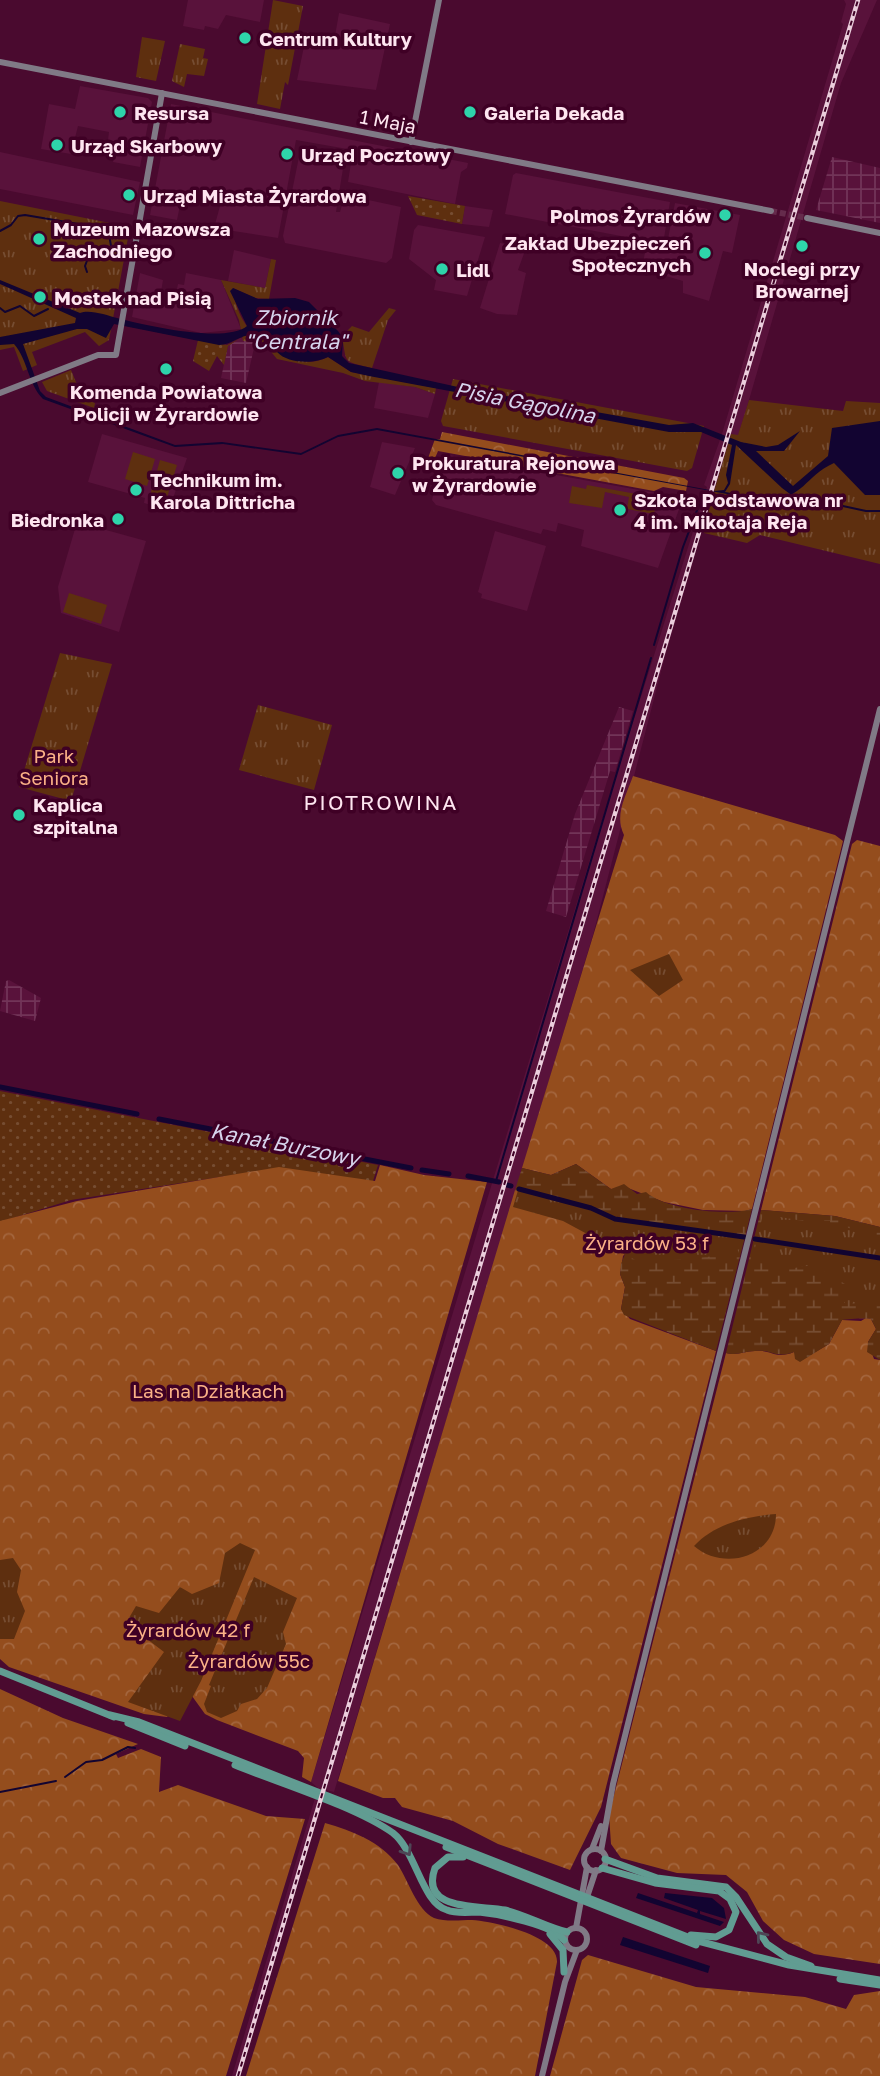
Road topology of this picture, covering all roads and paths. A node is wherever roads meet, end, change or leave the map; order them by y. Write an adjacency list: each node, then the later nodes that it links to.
1 (439, 0): 4 (main road)
2 (0, 62): 3 (main road, 1 Maja)
3 (162, 93): 4 (main road, 1 Maja); 8 (main road)
4 (411, 142): 5 (main road, 1 Maja)
5 (771, 211)
6 (807, 218): 7 (main road)
7 (880, 233)
8 (0, 393)
9 (880, 709): 12 (main road)
10 (0, 1671): 11 (main road)
11 (345, 1807): 15 (main road); 18 (main road); 20 (main road, one-way to 20)
12 (604, 1818): 13 (main road); 14 (main road)
13 (592, 1849): 14 (main road); 16 (main road)
14 (603, 1855): 17 (main road); 26 (main road, one-way to 14)
15 (487, 1864): 18 (main road); 23 (main road)
16 (587, 1867): 17 (main road); 21 (main road)
17 (599, 1869): 21 (main road); 22 (main road)
18 (568, 1893): 19 (main road)
19 (604, 1908): 22 (main road); 28 (main road)
20 (534, 1925): 23 (main road); 25 (main road)
21 (579, 1929): 23 (main road); 24 (main road)
22 (679, 1933): 26 (main road)
23 (567, 1940): 24 (main road); 25 (main road)
24 (577, 1950): 27 (main road)
25 (565, 1972): 27 (main road)
26 (835, 1974): 28 (main road)
27 (565, 1982): 29 (main road)
28 (880, 1982)
29 (542, 2076)

